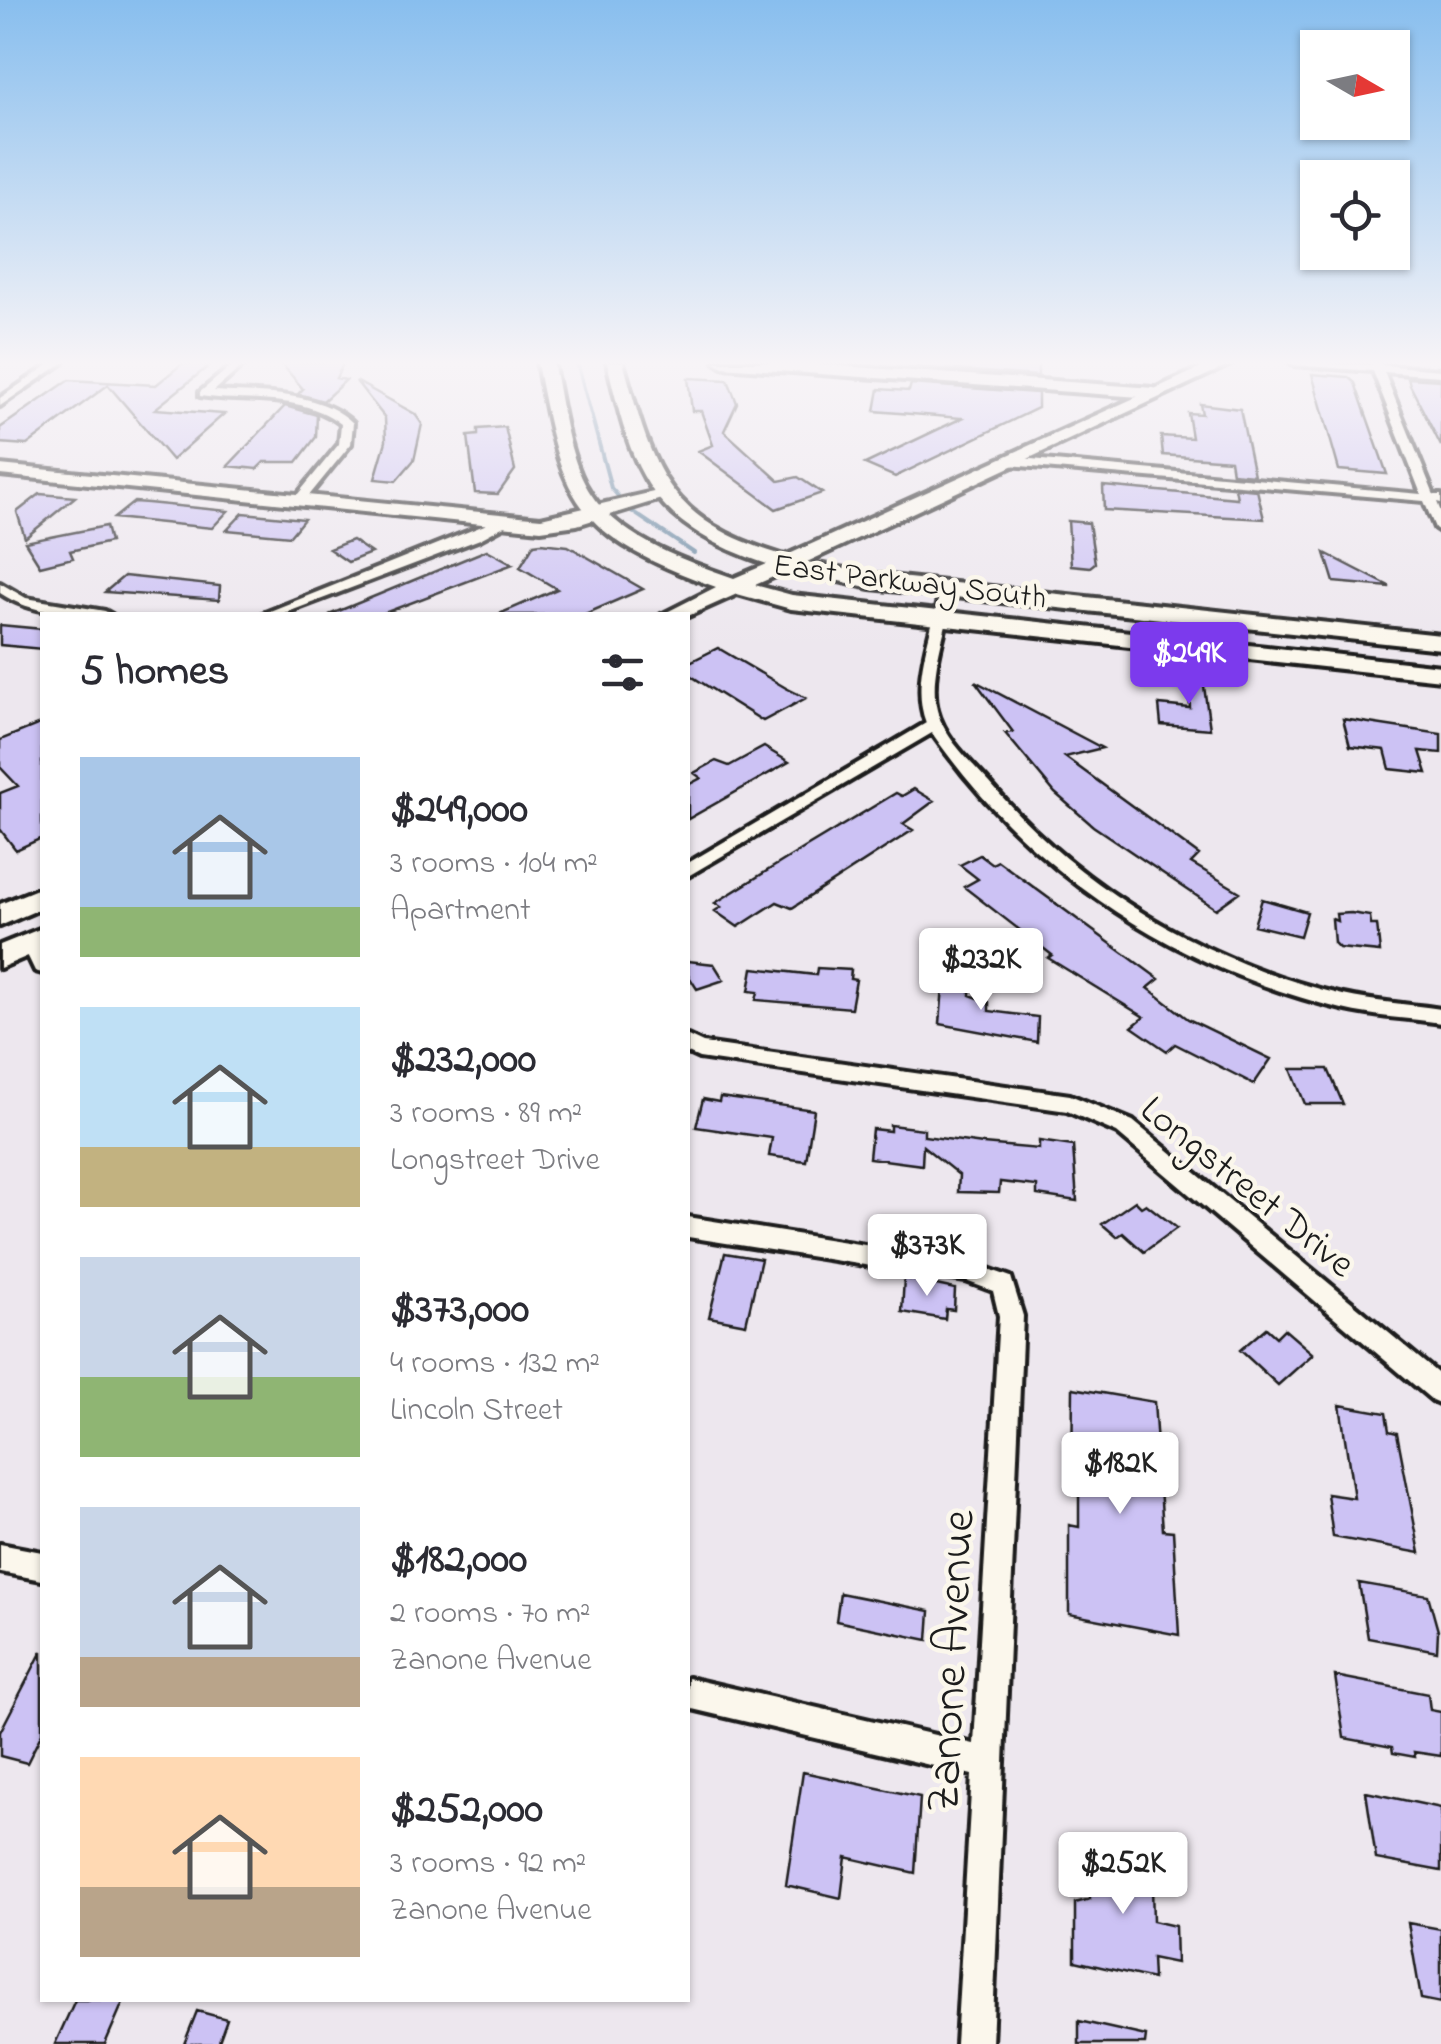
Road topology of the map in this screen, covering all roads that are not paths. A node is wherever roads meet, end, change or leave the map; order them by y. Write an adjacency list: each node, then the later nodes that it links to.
1 (335, 457): 10 (street)
2 (568, 457): 11 (main road)
3 (642, 457): 8 (main road)
4 (1015, 457): 6 (main road)
5 (1417, 457): 9 (street)
6 (1009, 460): 9 (street); 15 (main road)
7 (0, 470): 10 (street)
8 (662, 496): 11 (street); 14 (main road, East Parkway South)
9 (1435, 498): 13 (street)
10 (298, 500): 12 (street)
11 (596, 513): 12 (street); 16 (main road, East Parkway South)
12 (502, 522): 21 (street)
13 (1441, 528)
14 (742, 546): 15 (main road, East Parkway South); 16 (main road)
15 (786, 562): 18 (main road); 19 (main road, East Parkway South)
16 (686, 567): 18 (main road, East Parkway South); 22 (main road)
17 (0, 587): 20 (street)
18 (729, 588): 23 (main road); 24 (main road, East Parkway South)
19 (947, 590): 24 (street); 25 (main road, East Parkway South)
20 (86, 612)
21 (275, 612)
22 (676, 612)
23 (678, 612)
24 (943, 620): 26 (main road, East Parkway South); 27 (street)
25 (1441, 642)
26 (1441, 673)
27 (935, 724): 28 (street); 33 (street)
28 (690, 869)
29 (40, 898): 30 (main road)
30 (0, 916)
31 (39, 949): 32 (main road)
32 (0, 957)
33 (1441, 1016)
34 (690, 1045): 36 (street, Longstreet Drive)
35 (690, 1227): 40 (street, Zanone Avenue)
36 (1441, 1392)
37 (0, 1558): 38 (street)
38 (40, 1566)
39 (690, 1693): 40 (street)
40 (987, 1763): 41 (street, Zanone Avenue)
41 (974, 2044)

